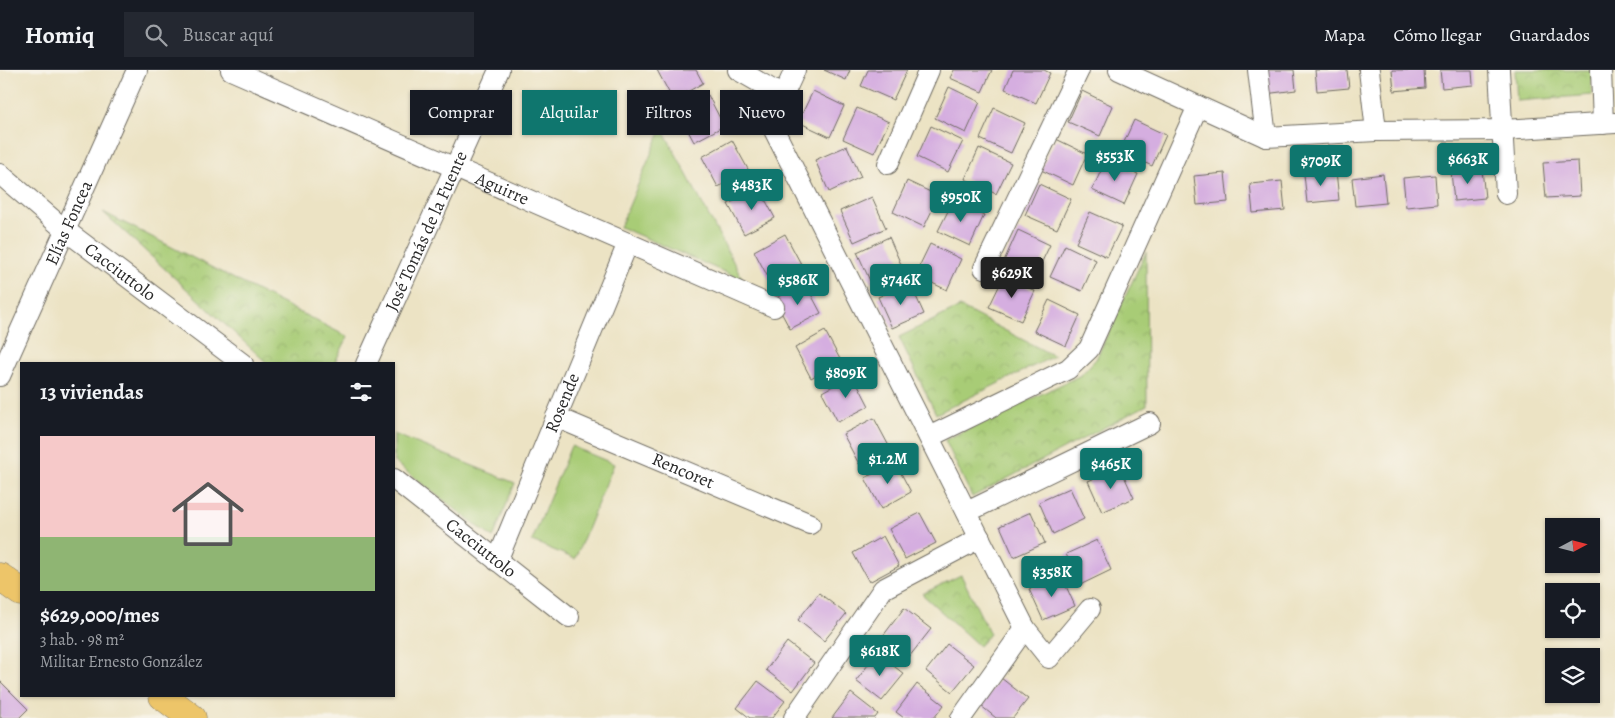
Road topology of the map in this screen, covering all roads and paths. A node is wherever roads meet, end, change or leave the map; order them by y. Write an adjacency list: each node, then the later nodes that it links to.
1 (137, 70): 25 (street, Elías Foncea)
2 (231, 70): 22 (street, Aguirre)
3 (499, 70): 22 (street, José Tomás de la Fuente)
4 (738, 70): 13 (street)
5 (795, 70): 14 (street)
6 (929, 70): 21 (street)
7 (1078, 70): 27 (street)
8 (1119, 70): 15 (street)
9 (1258, 70): 20 (street)
10 (1369, 70): 18 (street)
11 (1498, 70): 17 (street)
12 (1601, 70): 16 (street)
13 (773, 90)
14 (786, 90)
15 (1198, 106): 20 (street); 34 (street)
16 (1609, 124): 17 (street)
17 (1502, 130): 18 (street); 24 (street)
18 (1376, 131): 20 (street)
19 (777, 135): 34 (street)
20 (1266, 137)
21 (888, 164)
22 (455, 168): 26 (street, Aguirre); 30 (street, José Tomás de la Fuente)
23 (0, 174): 25 (street, Cacciuttolo)
24 (1506, 194)
25 (65, 230): 29 (street, Cacciuttolo); 31 (street, Elías Foncea)
26 (628, 243): 28 (street, Aguirre); 32 (street, Rosende)
27 (984, 268)
28 (774, 308)
29 (240, 362)
30 (367, 362)
31 (0, 376)
32 (556, 417): 37 (street, Rencoret); 39 (street, Rosende)
33 (1150, 423): 36 (street)
34 (929, 437): 36 (street)
35 (395, 480): 39 (street, Cacciuttolo)
36 (967, 512): 38 (street)
37 (810, 524)
38 (980, 538): 44 (street); 47 (street)
39 (497, 561): 43 (street, Cacciuttolo)
40 (0, 577): 41 (main road)
41 (20, 591)
42 (1090, 610): 44 (street)
43 (569, 617)
44 (1025, 628): 48 (street)
45 (164, 697): 46 (main road)
46 (192, 718)
47 (794, 718)
48 (961, 718)

